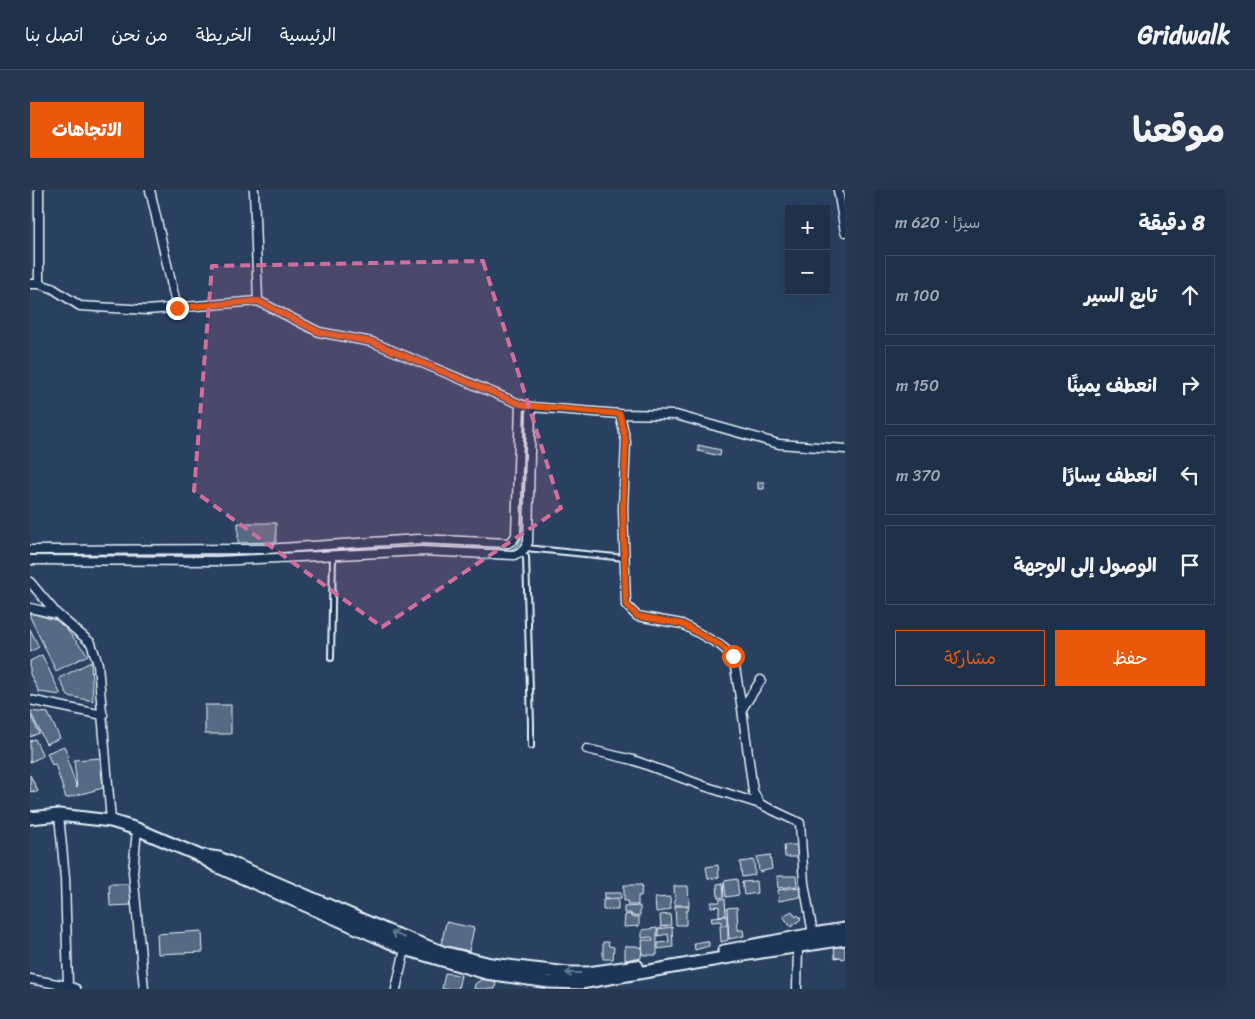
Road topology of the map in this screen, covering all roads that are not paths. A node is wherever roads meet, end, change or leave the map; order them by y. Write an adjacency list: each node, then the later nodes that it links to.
1 (39, 190): 7 (street)
2 (150, 190): 9 (street)
3 (254, 190): 8 (street)
4 (838, 190): 5 (street)
5 (845, 232)
6 (30, 284): 7 (street)
7 (39, 284): 9 (street)
8 (258, 301): 9 (street); 10 (street)
9 (177, 308)
10 (520, 404): 11 (street); 14 (street)
11 (531, 406): 12 (street); 16 (street)
12 (620, 414): 13 (street); 18 (street)
13 (845, 449)
14 (266, 549): 15 (street); 19 (street)
15 (30, 550)
16 (524, 550): 17 (street); 18 (lane); 29 (lane)
17 (333, 556): 19 (street); 24 (lane)
18 (625, 558): 27 (street)
19 (266, 559): 20 (street)
20 (30, 560)
21 (30, 582): 23 (street)
22 (30, 608): 23 (street)
23 (58, 614): 28 (street)
24 (331, 658)
25 (761, 680): 27 (street)
26 (30, 700): 28 (street)
27 (742, 709): 31 (street)
28 (102, 715): 34 (street)
29 (531, 746)
30 (587, 749): 31 (street)
31 (760, 804): 38 (street)
32 (59, 816): 33 (main road); 34 (main road); 43 (street)
33 (30, 818)
34 (111, 822): 35 (main road)
35 (137, 829): 36 (main road); 47 (street)
36 (198, 855): 38 (main road, one-way to 36); 41 (main road)
37 (845, 929): 38 (main road)
38 (813, 934)
39 (845, 939): 40 (main road)
40 (798, 947): 44 (main road); 49 (street)
41 (406, 949): 44 (main road); 48 (street)
42 (30, 979): 45 (street)
43 (68, 986): 45 (street); 46 (street)
44 (550, 986)
45 (56, 987)
46 (76, 989)
47 (144, 989)
48 (396, 989)
49 (797, 989)

